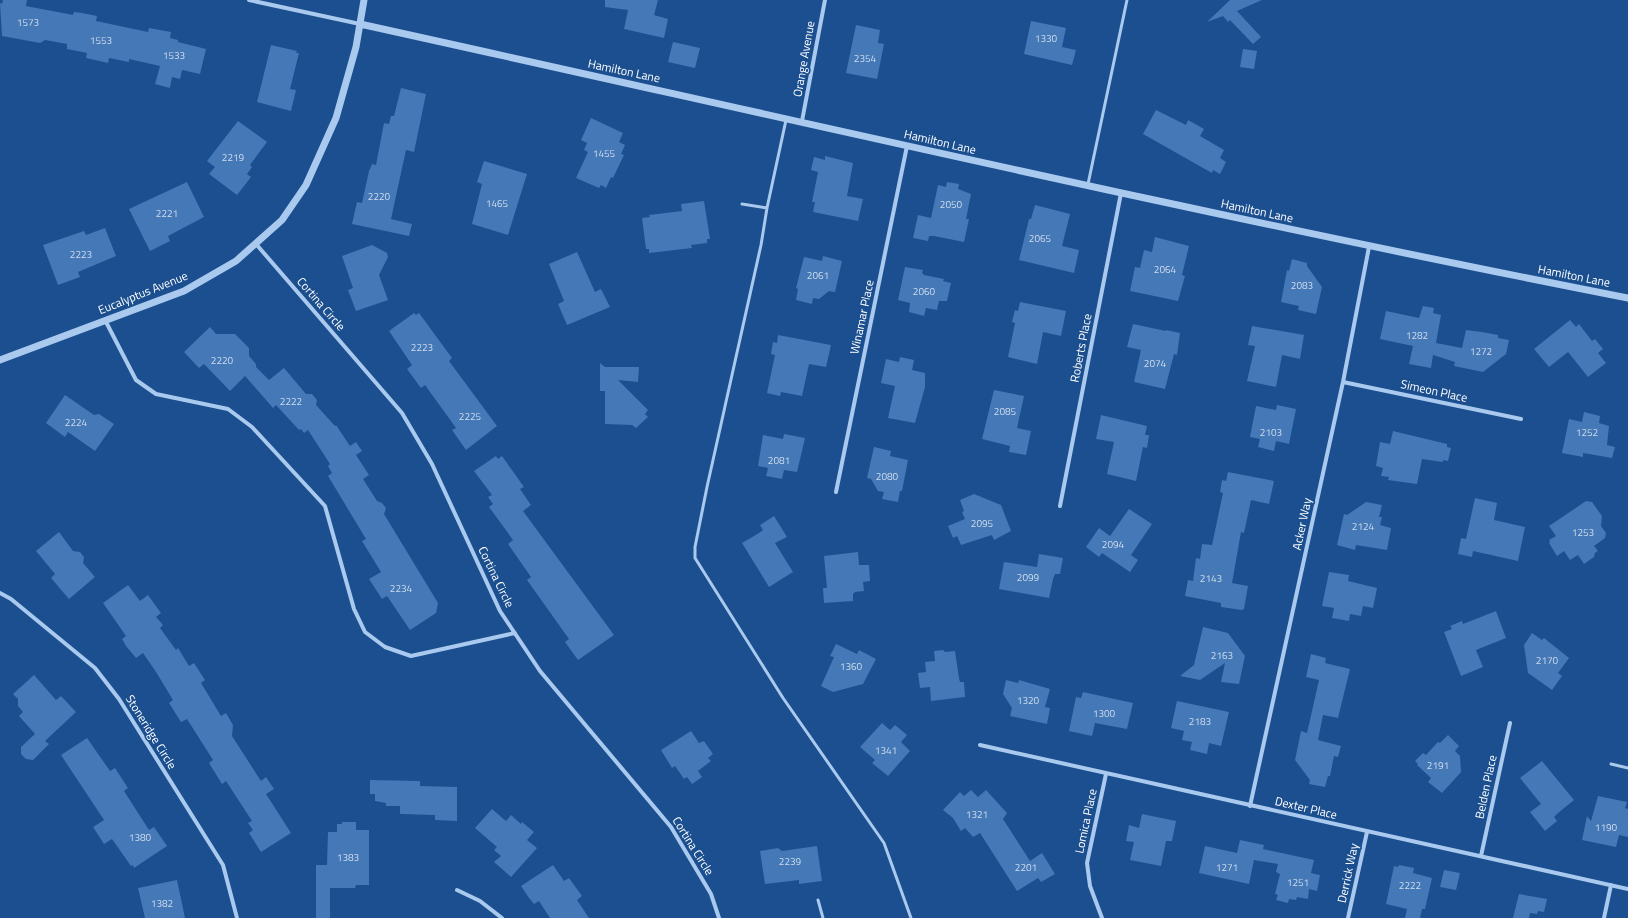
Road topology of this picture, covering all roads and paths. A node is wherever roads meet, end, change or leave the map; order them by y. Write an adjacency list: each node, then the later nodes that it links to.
1 (249, 0): 5 (street, Hamilton Lane)
2 (364, 0): 5 (street, Eucalyptus Avenue)
3 (825, 0): 7 (street, Orange Avenue)
4 (1126, 0): 9 (lane)
5 (360, 24): 6 (street, Hamilton Lane); 13 (street, Eucalyptus Avenue)
6 (786, 118): 7 (street, Hamilton Lane); 12 (lane)
7 (802, 121): 8 (street, Hamilton Lane)
8 (907, 146): 9 (street, Hamilton Lane); 20 (street, Winamar Place)
9 (1087, 186): 10 (street, Hamilton Lane)
10 (1121, 193): 14 (street, Hamilton Lane); 21 (street, Roberts Place)
11 (742, 204): 12 (lane)
12 (767, 208): 40 (lane)
13 (256, 244): 16 (street, Eucalyptus Avenue); 23 (street, Cortina Circle)
14 (1369, 247): 15 (street, Hamilton Lane); 18 (street, Acker Way)
15 (1628, 298)
16 (105, 320): 17 (street, Eucalyptus Avenue); 23 (street)
17 (0, 360)
18 (1344, 382): 19 (street, Simeon Place); 29 (street, Acker Way)
19 (1521, 419)
20 (836, 492)
21 (1060, 506)
22 (0, 593): 36 (street, Stoneridge Circle)
23 (515, 633): 38 (street, Cortina Circle)
24 (1510, 723): 31 (street, Belden Place)
25 (980, 746): 28 (street, Dexter Place)
26 (1611, 764): 27 (lane)
27 (1628, 768)
28 (1106, 774): 29 (street, Dexter Place); 41 (street, Lomica Place)
29 (1250, 806): 30 (street, Dexter Place)
30 (1367, 832): 31 (street, Dexter Place); 42 (street, Derrick Way)
31 (1481, 856): 32 (street, Dexter Place)
32 (1611, 885): 33 (street, Dexter Place); 43 (street)
33 (1628, 889)
34 (457, 890): 37 (street)
35 (818, 900): 39 (lane)
36 (237, 918)
37 (502, 918)
38 (719, 918)
39 (823, 918)
40 (911, 918)
41 (1102, 918)
42 (1348, 918)
43 (1604, 918)

